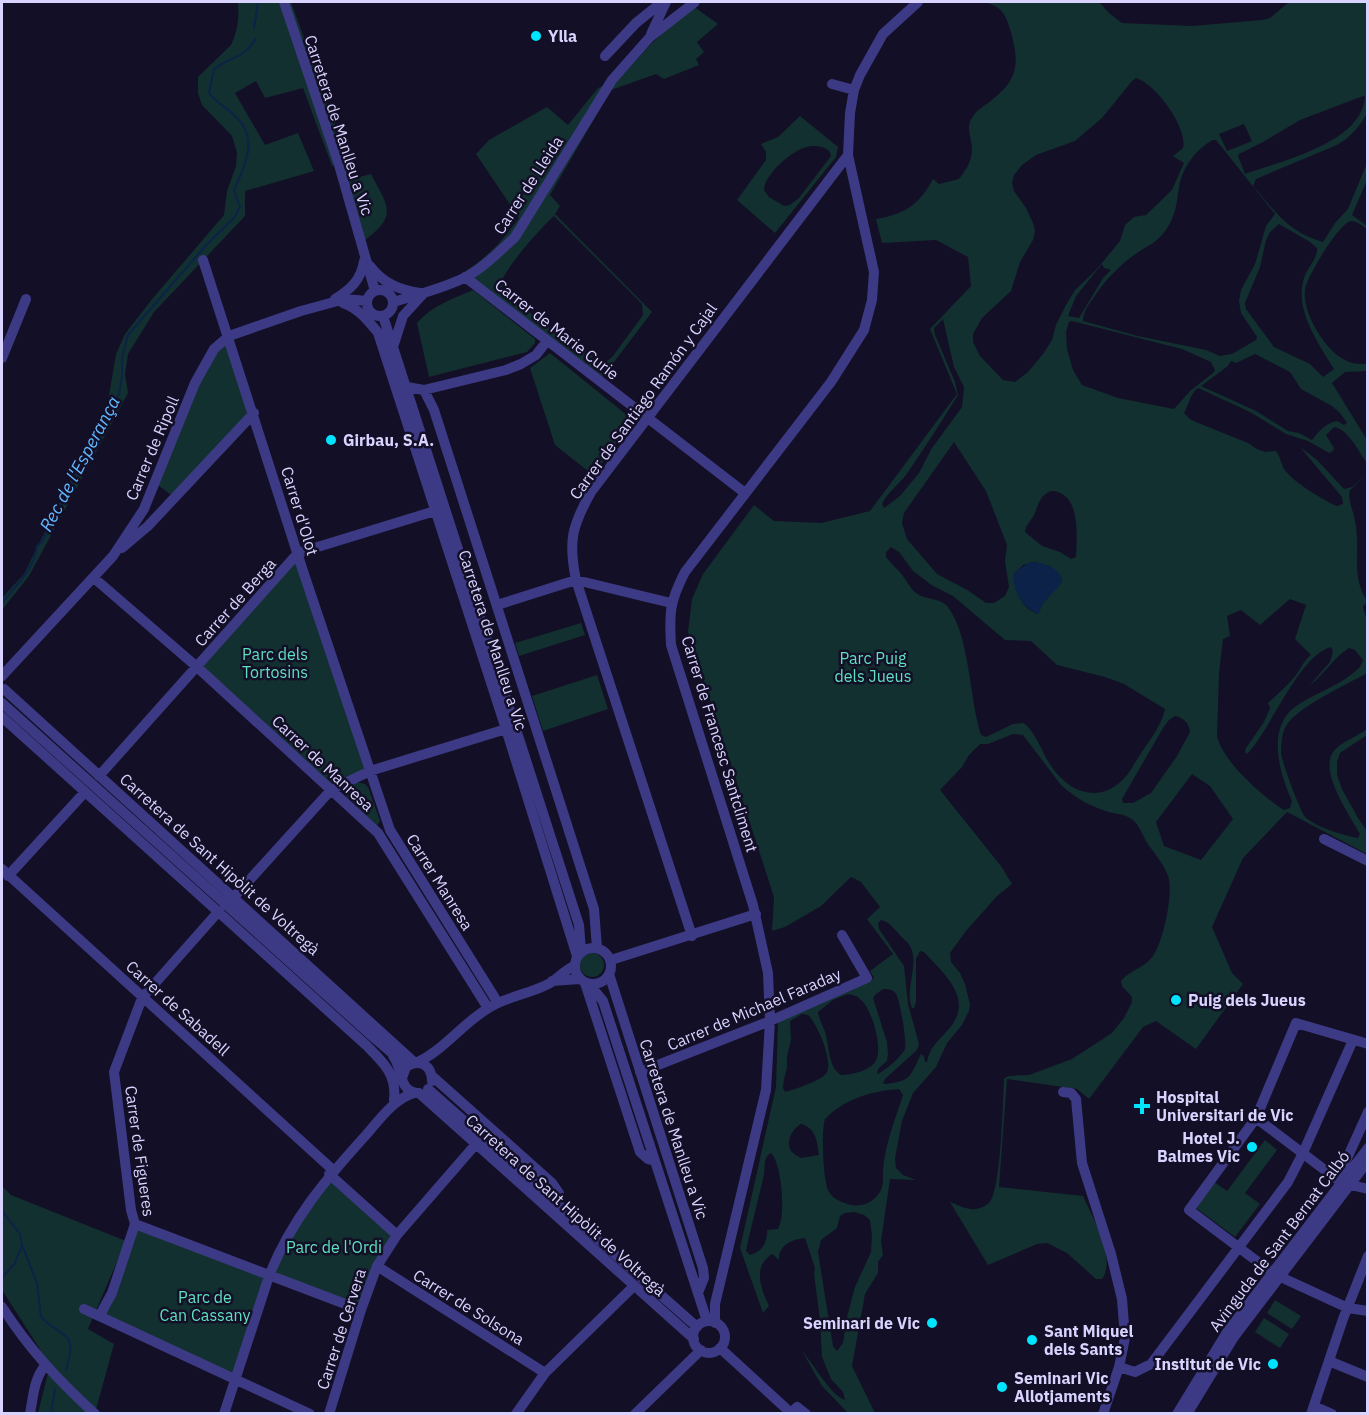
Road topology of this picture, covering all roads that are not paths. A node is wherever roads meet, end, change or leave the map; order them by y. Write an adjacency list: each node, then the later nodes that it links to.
1 (284, 2): 10 (street, Carretera de Manlleu a Vic)
2 (664, 2): 5 (street, Carrer de Lleida); 6 (street, Carrer de Lleida)
3 (695, 2): 5 (street, Carrer de Lleida)
4 (918, 2): 8 (street, Carrer de Francesc Santcliment)
5 (650, 37): 12 (street, Carrer de Lleida)
6 (605, 56)
7 (832, 84): 8 (street)
8 (854, 90): 9 (street, Carrer de Francesc Santcliment)
9 (848, 155): 28 (street, Carrer de Santiago Ramón y Cajal); 29 (street, Carrer de Francesc Santcliment)
10 (365, 258): 13 (street, Carretera de Manlleu a Vic); 14 (street, Carretera de Manlleu a Vic); 17 (street)
11 (203, 260): 21 (street, Carrer d'Olot)
12 (465, 277): 14 (street, Carrer de Lleida); 22 (street, Carrer de Marie Curie)
13 (375, 291): 16 (street); 18 (street)
14 (423, 294): 18 (street, Carrer de Lleida); 23 (street)
15 (26, 299): 24 (street)
16 (367, 301): 17 (street, Carrer de Ripoll); 19 (street)
17 (333, 302): 20 (street, Carretera de Manlleu a Vic); 21 (street, Carrer de Ripoll)
18 (393, 302): 19 (street)
19 (383, 316): 23 (street, Carretera de Manlleu a Vic)
20 (378, 333): 23 (street, Carretera de Manlleu a Vic); 30 (street, Carretera de Manlleu a Vic)
21 (229, 336): 27 (street, Carrer d'Olot); 32 (street, Carrer de Ripoll)
22 (547, 341): 26 (street); 28 (street, Carrer de Marie Curie)
23 (395, 348): 25 (street, Carretera de Manlleu a Vic)
24 (2, 358)
25 (407, 387): 26 (street); 52 (street, Carretera de Manlleu a Vic)
26 (424, 390): 36 (street, Carretera de Manlleu a Vic)
27 (254, 413): 31 (street, Carrer d'Olot); 32 (street)
28 (646, 418): 29 (street, Carrer de Marie Curie); 34 (street, Carrer de Santiago Ramón y Cajal)
29 (745, 493): 35 (street, Carrer de Francesc Santcliment)
30 (435, 511): 31 (street, Carrer de Berga); 41 (street, Carretera de Manlleu a Vic)
31 (298, 554): 37 (street, Carrer de Berga); 42 (street, Carrer d'Olot)
32 (113, 556): 33 (street, Carrer de Ripoll)
33 (94, 578): 37 (street, Carrer de Manresa); 38 (street, Carrer de Ripoll)
34 (576, 580): 35 (street); 36 (street); 54 (street, Carrer de Santiago Ramón y Cajal)
35 (671, 603): 51 (street, Carrer de Francesc Santcliment)
36 (497, 605): 55 (street, Carretera de Manlleu a Vic)
37 (197, 667): 43 (street, Carrer de Berga); 44 (street, Carrer de Manresa)
38 (2, 676)
39 (2, 693): 43 (street, Carretera de Sant Hipòlit de Voltregà); 69 (street, Carretera de Sant Hipòlit de Voltregà)
40 (2, 717): 45 (street, Carretera de Sant Hipòlit de Voltregà)
41 (506, 729): 42 (street); 56 (street, Carretera de Manlleu a Vic)
42 (370, 771): 44 (street); 63 (street, Carrer Manresa)
43 (99, 776): 49 (street, Carretera de Sant Hipòlit de Voltregà)
44 (332, 790): 49 (street); 63 (street, Carrer de Manresa)
45 (85, 792): 48 (street); 50 (street, Carretera de Sant Hipòlit de Voltregà)
46 (1324, 839): 47 (street)
47 (1368, 861)
48 (5, 873): 61 (street, Carrer de Sabadell)
49 (234, 897): 70 (street, Carretera de Sant Hipòlit de Voltregà)
50 (219, 910): 61 (street, Carrer de Figueres); 67 (street, Carretera de Sant Hipòlit de Voltregà)
51 (756, 914): 54 (street); 64 (street, Carrer de Francesc Santcliment)
52 (581, 931): 55 (street, Carretera de Manlleu a Vic); 56 (street, Carretera de Manlleu a Vic)
53 (842, 935): 64 (street, Carrer de Michael Faraday)
54 (692, 936): 57 (street)
55 (596, 947): 56 (street); 57 (street)
56 (577, 958): 59 (street); 60 (street)
57 (611, 960): 58 (street)
58 (606, 977): 60 (street); 62 (street, Carretera de Manlleu a Vic); 71 (street, Carretera de Manlleu a Vic)
59 (552, 981): 60 (street); 63 (street)
60 (585, 982): 62 (street, Carretera de Manlleu a Vic); 83 (street)
61 (142, 998): 85 (street, Carrer de Sabadell); 89 (street, Carrer de Figueres)
62 (603, 1001): 83 (street, Carretera de Manlleu a Vic)
63 (493, 1006): 68 (street)
64 (770, 1021): 71 (street, Carrer de Michael Faraday); 105 (street, Carrer de Francesc Santcliment)
65 (1353, 1040): 66 (street); 79 (street); 82 (street)
66 (1368, 1044)
67 (366, 1045): 69 (street, Carretera de Sant Hipòlit de Voltregà); 76 (street, Carretera de Sant Hipòlit de Voltregà)
68 (444, 1045): 70 (street); 72 (street)
69 (391, 1052): 70 (street, Carretera de Sant Hipòlit de Voltregà); 73 (street, Carretera de Sant Hipòlit de Voltregà)
70 (414, 1063): 72 (street); 73 (street)
71 (640, 1072): 98 (street, Carretera de Manlleu a Vic)
72 (432, 1075): 74 (street); 88 (street, Carretera de Sant Hipòlit de Voltregà)
73 (403, 1081): 74 (street); 76 (street)
74 (420, 1091): 77 (street); 80 (street, Carretera de Sant Hipòlit de Voltregà); 88 (street, Carretera de Sant Hipòlit de Voltregà)
75 (1063, 1092): 112 (street)
76 (394, 1100): 77 (street)
77 (387, 1111): 85 (street)
78 (1368, 1112): 86 (street)
79 (1256, 1118): 82 (street); 91 (street)
80 (476, 1144): 90 (street, Carrer de Cervera); 97 (street, Carretera de Sant Hipòlit de Voltregà)
81 (1368, 1148): 86 (street, Avinguda de Sant Bernat Calbó)
82 (1303, 1153): 86 (street); 91 (street)
83 (655, 1161): 98 (street, Carretera de Manlleu a Vic)
84 (1368, 1161): 86 (street, Avinguda de Sant Bernat Calbó)
85 (331, 1172): 90 (street, Carrer de Sabadell); 96 (street)
86 (1346, 1183): 87 (street); 95 (street, Avinguda de Sant Bernat Calbó)
87 (1368, 1189)
88 (558, 1205): 94 (street, Carretera de Sant Hipòlit de Voltregà)
89 (135, 1224): 96 (street); 104 (street, Carrer de Figueres)
90 (397, 1235): 93 (street, Carrer de Cervera)
91 (1238, 1247): 95 (street); 112 (street)
92 (1368, 1256): 99 (street)
93 (377, 1266): 101 (street, Carrer de Cervera); 113 (street, Carrer de Solsona)
94 (626, 1266): 97 (street); 106 (street, Carretera de Sant Hipòlit de Voltregà)
95 (1276, 1274): 99 (street); 127 (street, Avinguda de Sant Bernat Calbó); 128 (street, Avinguda de Sant Bernat Calbó)
96 (269, 1276): 101 (street); 115 (street)
97 (631, 1283): 107 (street, Carretera de Sant Hipòlit de Voltregà); 113 (street)
98 (698, 1293): 105 (street, Carretera de Manlleu a Vic)
99 (1348, 1308): 102 (street); 110 (street)
100 (84, 1309): 104 (street)
101 (361, 1310): 121 (street, Carrer de Cervera)
102 (1368, 1311)
103 (3, 1312): 111 (street)
104 (100, 1315): 115 (street)
105 (711, 1322): 106 (street); 108 (street)
106 (697, 1328): 107 (street)
107 (694, 1339): 109 (street)
108 (720, 1348): 109 (street); 124 (street)
109 (701, 1350): 123 (street)
110 (1329, 1361): 114 (street); 116 (street)
111 (45, 1366): 117 (street); 118 (street)
112 (1119, 1367): 126 (street)
113 (545, 1373): 122 (street)
114 (1368, 1377)
115 (235, 1378): 119 (street); 120 (street)
116 (1313, 1410): 129 (street)
117 (30, 1413)
118 (95, 1413)
119 (224, 1413)
120 (310, 1413)
121 (329, 1413)
122 (516, 1413)
123 (635, 1413)
124 (791, 1413): 125 (street)
125 (806, 1413)
126 (1104, 1413)
127 (1177, 1413)
128 (1187, 1413)
129 (1332, 1413)

